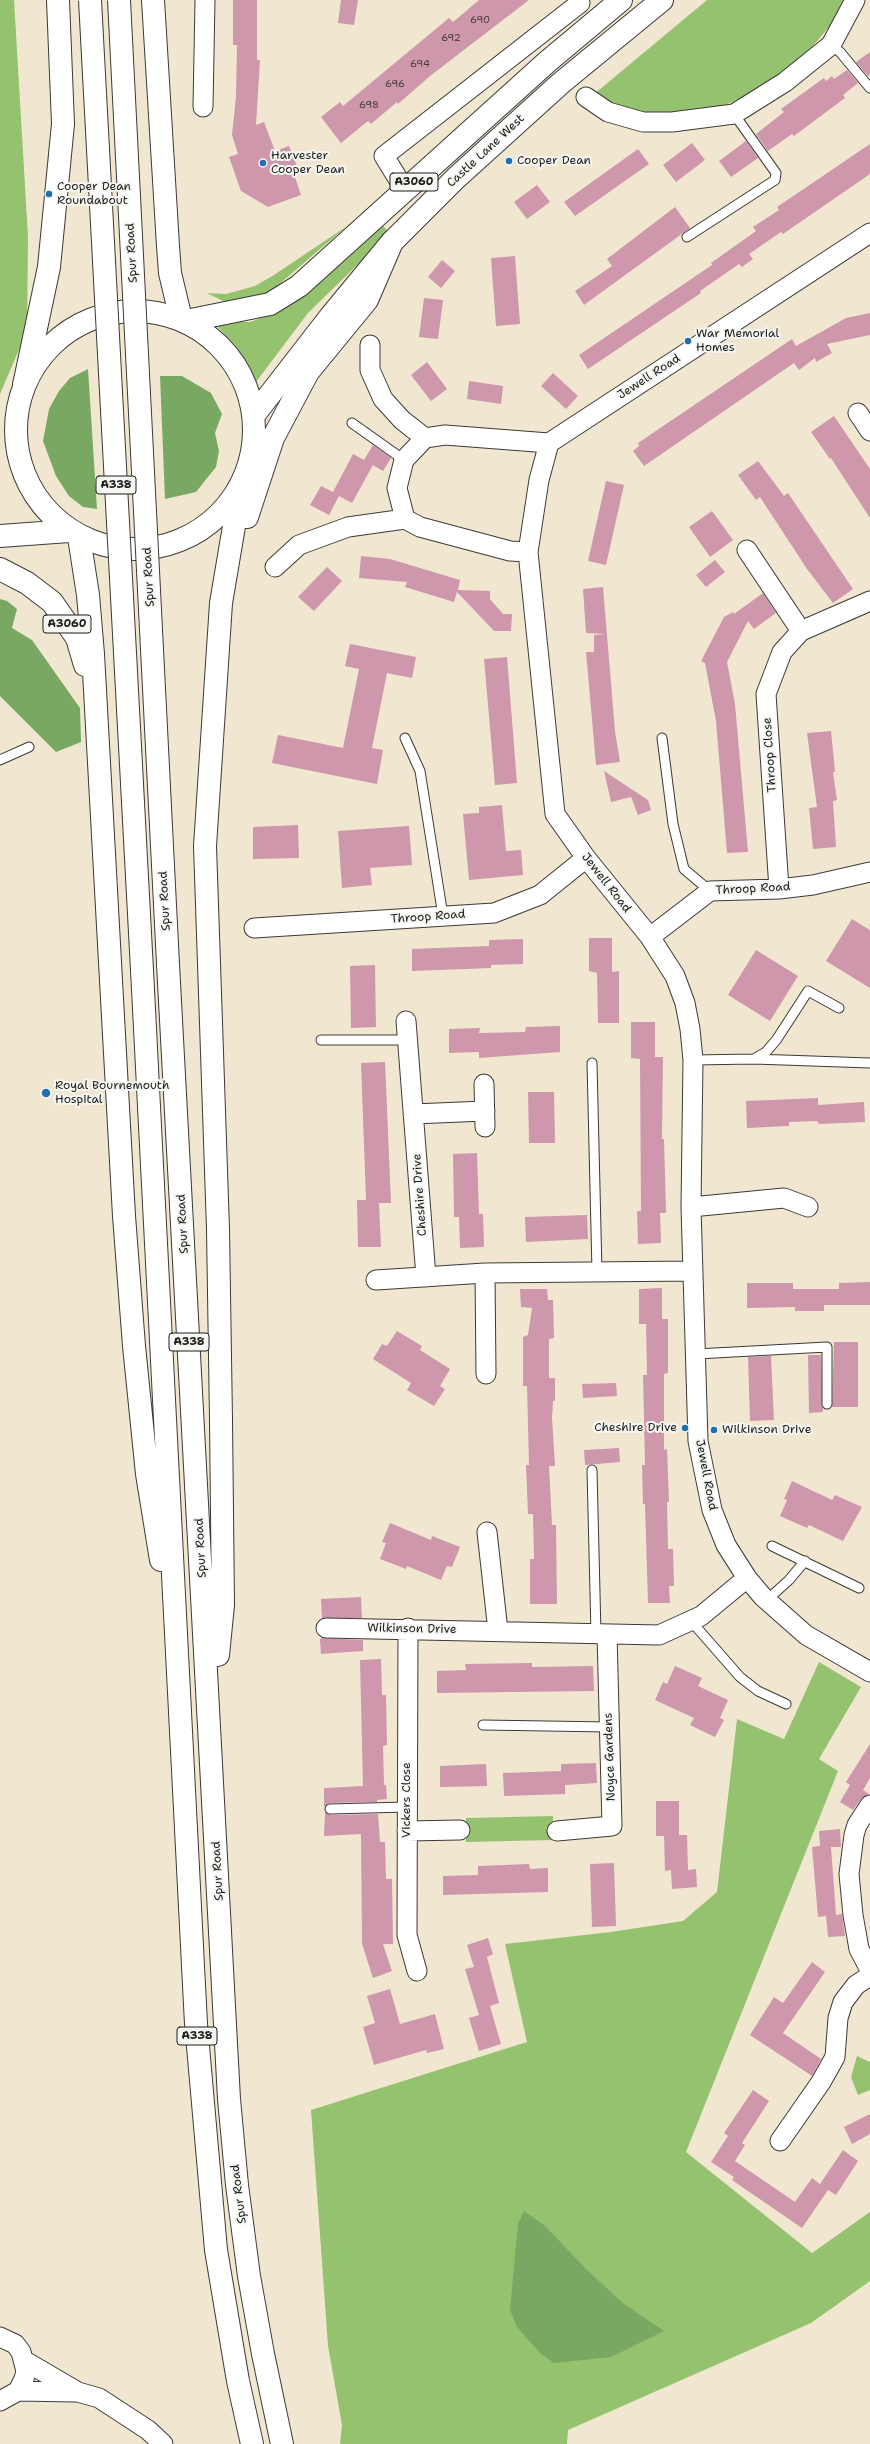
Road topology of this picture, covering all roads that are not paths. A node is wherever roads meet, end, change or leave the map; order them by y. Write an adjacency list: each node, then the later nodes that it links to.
1 (58, 0): 23 (main road)
2 (90, 0): 84 (main road, A338, bridge)
3 (119, 0): 91 (main road, Spur Road / A338, bridge)
4 (153, 0): 21 (main road)
5 (205, 0): 15 (street)
6 (621, 0): 11 (main road, Castle Lane West / A3060)
7 (641, 0): 11 (main road)
8 (662, 0): 20 (main road, Castle Lane West / A3060)
9 (855, 0): 12 (street)
10 (580, 1): 11 (street); 17 (street)
11 (593, 24): 17 (main road, Castle Lane West / A3060)
12 (831, 45): 13 (lane); 16 (street)
13 (870, 88)
14 (586, 97): 16 (street)
15 (203, 107)
16 (734, 114): 19 (lane)
17 (405, 190): 21 (main road, Castle Lane West / A3060)
18 (870, 233): 31 (street, Jewell Road)
19 (687, 237)
20 (392, 242): 25 (main road, Castle Lane West / A3060); 41 (main road)
21 (184, 320): 23 (main road); 25 (main road)
22 (370, 345): 30 (street)
23 (24, 385): 26 (main road)
24 (858, 413): 28 (street)
25 (254, 415): 33 (main road)
26 (16, 418): 29 (main road); 35 (main road)
27 (352, 422): 32 (lane)
28 (870, 431)
29 (0, 433)
30 (425, 438): 31 (street); 32 (street)
31 (549, 443): 38 (street, Jewell Road)
32 (404, 460): 34 (street)
33 (241, 485): 35 (main road); 41 (main road)
34 (405, 519): 38 (street); 39 (street)
35 (74, 534): 36 (main road); 44 (main road)
36 (0, 536)
37 (747, 550): 43 (street)
38 (528, 552): 49 (street, Jewell Road)
39 (275, 567)
40 (0, 569): 44 (main road, A3060)
41 (224, 585): 91 (main road)
42 (870, 602): 43 (street, Throop Close)
43 (801, 631): 51 (street, Throop Close)
44 (96, 706): 84 (main road)
45 (405, 738): 53 (lane)
46 (662, 738): 52 (lane)
47 (29, 747): 48 (lane)
48 (0, 760)
49 (586, 858): 53 (street, Throop Road); 55 (street, Jewell Road)
50 (870, 872): 51 (street, Throop Road)
51 (779, 889): 52 (street, Throop Road)
52 (710, 891): 55 (street, Throop Road)
53 (443, 916): 54 (street, Throop Road)
54 (254, 928)
55 (650, 937): 60 (street, Jewell Road)
56 (839, 1008): 61 (lane)
57 (406, 1021): 59 (street, Cheshire Drive)
58 (321, 1040): 59 (lane)
59 (408, 1040): 65 (street, Cheshire Drive)
60 (694, 1060): 61 (lane); 66 (street, Jewell Road)
61 (754, 1060): 63 (lane)
62 (592, 1063): 69 (lane)
63 (870, 1063)
64 (484, 1084): 65 (street)
65 (413, 1114): 71 (street, Cheshire Drive)
66 (691, 1207): 67 (street); 68 (street, Jewell Road)
67 (808, 1207)
68 (693, 1271): 69 (street); 73 (street, Jewell Road)
69 (597, 1272): 70 (street)
70 (485, 1273): 71 (street); 74 (street)
71 (426, 1277): 72 (street)
72 (376, 1280)
73 (696, 1354): 75 (lane); 80 (street, Jewell Road)
74 (486, 1374)
75 (827, 1404)
76 (592, 1470): 88 (lane)
77 (487, 1532): 87 (street)
78 (772, 1546): 79 (lane)
79 (805, 1561): 81 (lane); 82 (lane)
80 (747, 1578): 82 (street, Jewell Road); 83 (street, Wilkinson Drive)
81 (859, 1588)
82 (767, 1600): 89 (street, Jewell Road)
83 (691, 1621): 88 (street, Wilkinson Drive); 90 (lane)
84 (175, 1624): 110 (main road, A338)
85 (326, 1628): 86 (street, Wilkinson Drive)
86 (408, 1628): 87 (street, Wilkinson Drive); 95 (street, Vickers Close)
87 (498, 1631): 88 (street, Wilkinson Drive)
88 (602, 1634): 93 (street, Noyce Gardens)
89 (870, 1672)
90 (786, 1704)
91 (211, 1720): 111 (main road, Spur Road / A338)
92 (483, 1725): 93 (lane)
93 (609, 1727): 99 (street, Noyce Gardens)
94 (870, 1805): 100 (street)
95 (407, 1807): 96 (lane); 98 (street, Vickers Close)
96 (330, 1809)
97 (460, 1830): 98 (street)
98 (407, 1831): 101 (street, Vickers Close)
99 (557, 1831)
100 (870, 1970)
101 (417, 1971)
102 (870, 1976): 103 (street)
103 (780, 2141)
104 (0, 2337): 105 (street)
105 (25, 2361): 106 (street); 107 (street)
106 (18, 2391): 107 (street); 108 (street)
107 (78, 2392): 109 (street)
108 (0, 2401)
109 (163, 2444)
110 (252, 2444)
111 (282, 2444)

